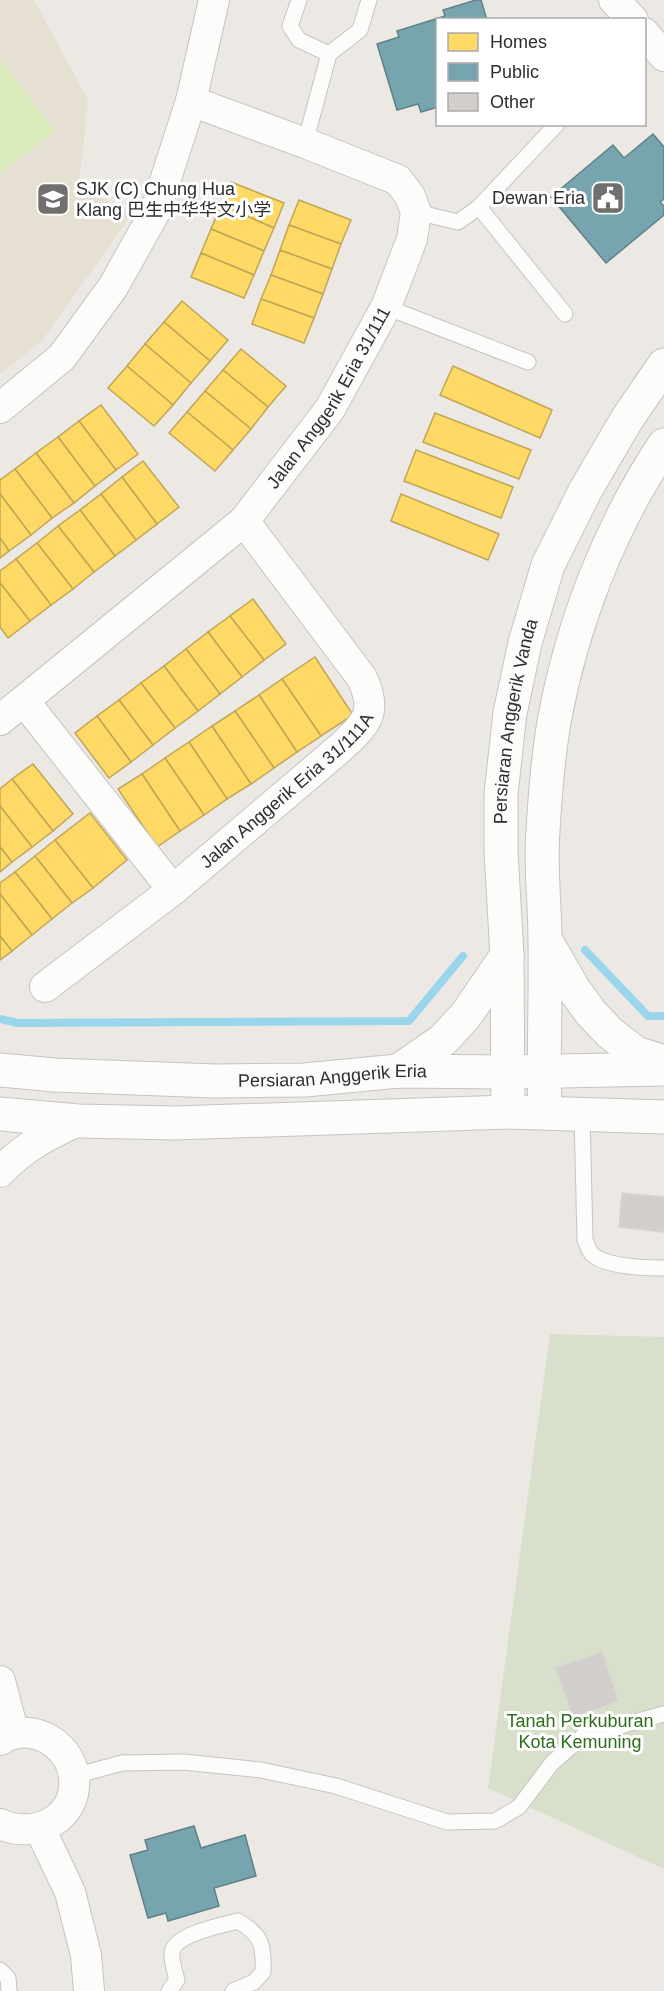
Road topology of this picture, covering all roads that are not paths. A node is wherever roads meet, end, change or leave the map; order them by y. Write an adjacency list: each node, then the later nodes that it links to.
1 (214, 0): 9 (street)
2 (300, 0): 7 (lane)
3 (369, 0): 7 (lane)
4 (614, 0): 5 (street)
5 (631, 18)
6 (646, 34): 8 (street)
7 (329, 54): 11 (lane)
8 (664, 56)
9 (191, 101): 11 (street); 18 (street)
10 (555, 126): 12 (lane)
11 (305, 143): 13 (street)
12 (479, 207): 13 (lane); 15 (lane)
13 (416, 212): 14 (street, Jalan Anggerik Eria 31/111)
14 (386, 307): 16 (lane); 20 (street, Jalan Anggerik Eria 31/111)
15 (566, 314)
16 (528, 362)
17 (664, 365): 25 (main road, Persiaran Anggerik Vanda)
18 (0, 408)
19 (664, 445): 24 (main road, Persiaran Anggerik Vanda)
20 (244, 521): 21 (street, Jalan Anggerik Eria 31/111); 23 (street, Jalan Anggerik Eria 31/111A)
21 (24, 701): 22 (street, Jalan Anggerik Eria 31/111); 23 (street)
22 (0, 720)
23 (173, 890): 26 (street, Jalan Anggerik Eria 31/111A)
24 (546, 941): 27 (main road); 31 (main road, Persiaran Anggerik Vanda)
25 (507, 955): 30 (main road); 32 (main road, Persiaran Anggerik Vanda)
26 (45, 987)
27 (664, 1062)
28 (664, 1069): 31 (main road, Persiaran Anggerik Eria)
29 (0, 1070): 30 (main road, Persiaran Anggerik Eria)
30 (398, 1071): 32 (main road, Persiaran Anggerik Eria)
31 (543, 1071): 32 (main road, Persiaran Anggerik Eria); 34 (main road, Persiaran Anggerik Vanda)
32 (508, 1072): 33 (main road, Persiaran Anggerik Vanda)
33 (508, 1112): 34 (main road); 38 (main road)
34 (545, 1113): 36 (main road)
35 (0, 1114): 38 (main road)
36 (582, 1115): 37 (main road); 40 (lane)
37 (664, 1117)
38 (78, 1121): 39 (street)
39 (0, 1172)
40 (664, 1268)
41 (0, 1681): 43 (street)
42 (664, 1714): 44 (lane)
43 (7, 1737): 44 (street)
44 (74, 1776): 46 (street)
45 (0, 1824): 46 (street)
46 (40, 1828): 50 (street)
47 (0, 1970): 49 (lane)
48 (176, 1987): 51 (lane)
49 (9, 1991)
50 (89, 1991)
51 (233, 1991)

